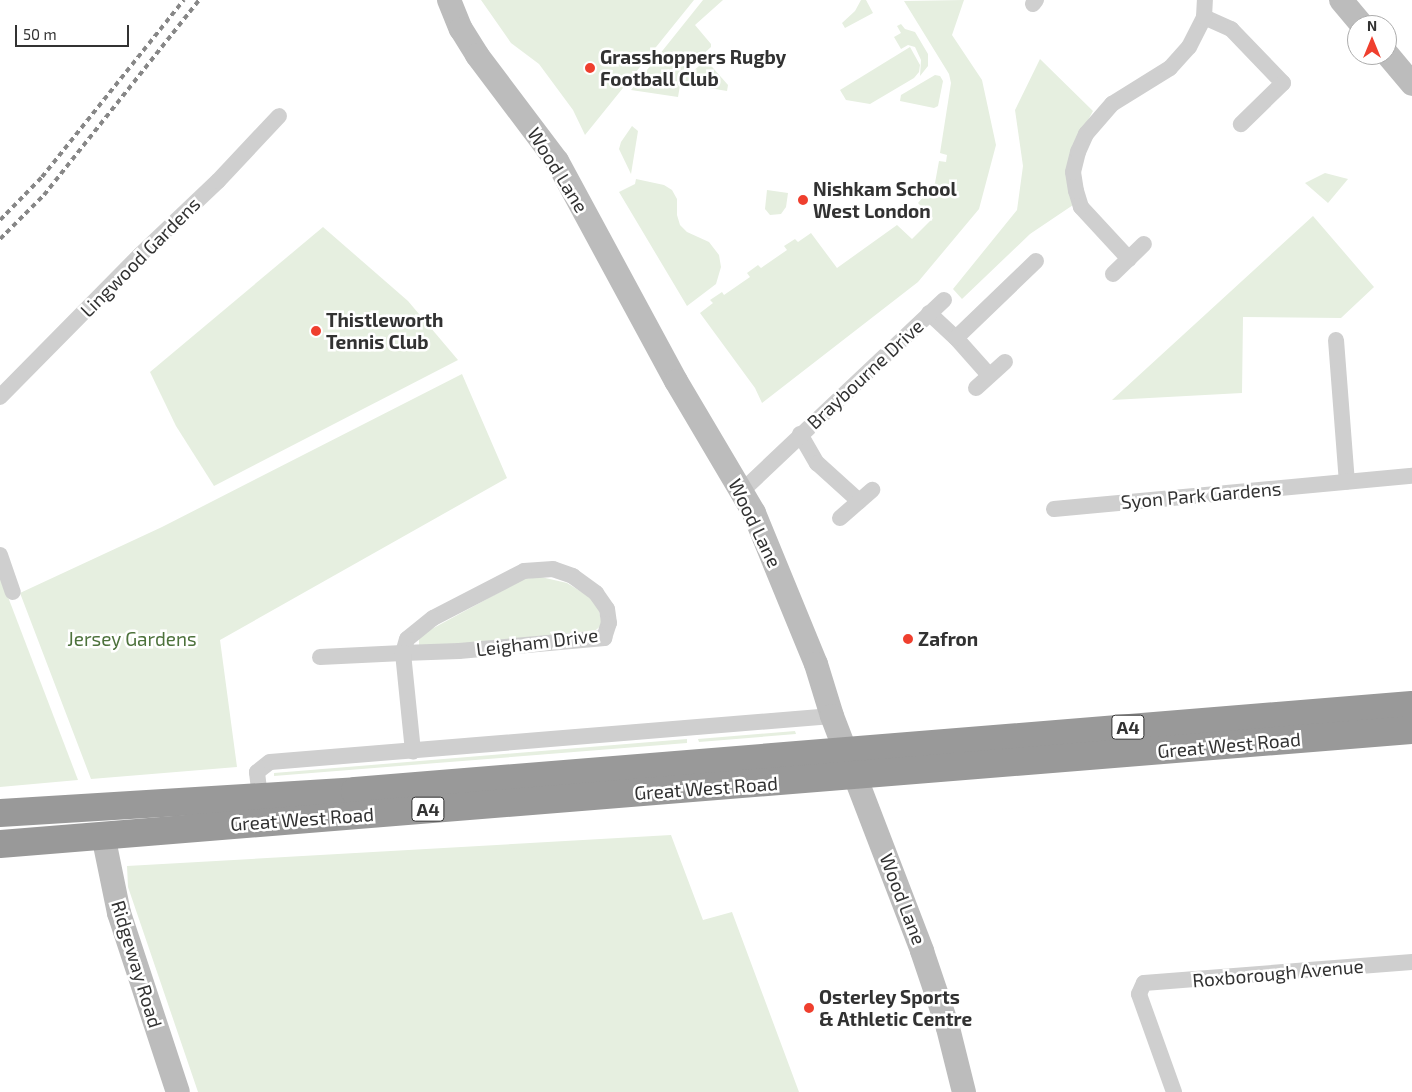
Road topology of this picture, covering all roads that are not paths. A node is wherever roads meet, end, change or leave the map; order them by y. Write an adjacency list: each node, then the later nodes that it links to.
1 (449, 0): 26 (street, Wood Lane)
2 (1205, 0): 5 (street)
3 (1341, 0): 4 (street)
4 (1354, 15)
5 (1204, 17): 9 (street); 11 (street)
6 (1396, 65): 7 (street)
7 (1412, 84)
8 (279, 116): 21 (street, Lingwood Gardens)
9 (1240, 124)
10 (1144, 244): 11 (street)
11 (1129, 259): 13 (street)
12 (1036, 261): 16 (street)
13 (1113, 274)
14 (944, 300): 15 (street, Braybourne Drive)
15 (929, 313): 16 (street, Braybourne Drive); 22 (street, Braybourne Drive)
16 (956, 338): 19 (street, Braybourne Drive)
17 (1336, 340): 24 (street)
18 (1005, 362): 19 (street)
19 (990, 375): 20 (street)
20 (976, 388)
21 (0, 397)
22 (800, 434): 26 (street, Braybourne Drive); 27 (street, Braybourne Drive)
23 (1412, 476): 24 (street, Syon Park Gardens)
24 (1347, 482): 28 (street, Syon Park Gardens)
25 (872, 490): 27 (street)
26 (742, 491): 35 (street, Wood Lane)
27 (859, 501): 29 (street)
28 (1054, 509)
29 (840, 518)
30 (0, 556): 31 (street)
31 (13, 592)
32 (403, 653): 32 (street, Leigham Drive); 33 (street, Leigham Drive); 38 (street)
33 (320, 658)
34 (1412, 705): 37 (highway, Great West Road / A4)
35 (832, 716): 37 (street, Wood Lane); 38 (street)
36 (1412, 730): 39 (highway, Great West Road / A4)
37 (845, 749): 39 (street, Wood Lane); 40 (highway, Great West Road / A4)
38 (413, 751): 40 (street)
39 (855, 776): 42 (highway, Great West Road / A4); 46 (street, Wood Lane)
40 (260, 797): 41 (highway, Great West Road / A4)
41 (0, 813)
42 (103, 835): 43 (highway, Great West Road / A4); 45 (street, Ridgeway Road)
43 (0, 844)
44 (1412, 962): 47 (street, Roxborough Avenue)
45 (178, 1092)
46 (964, 1092)
47 (1174, 1092)

